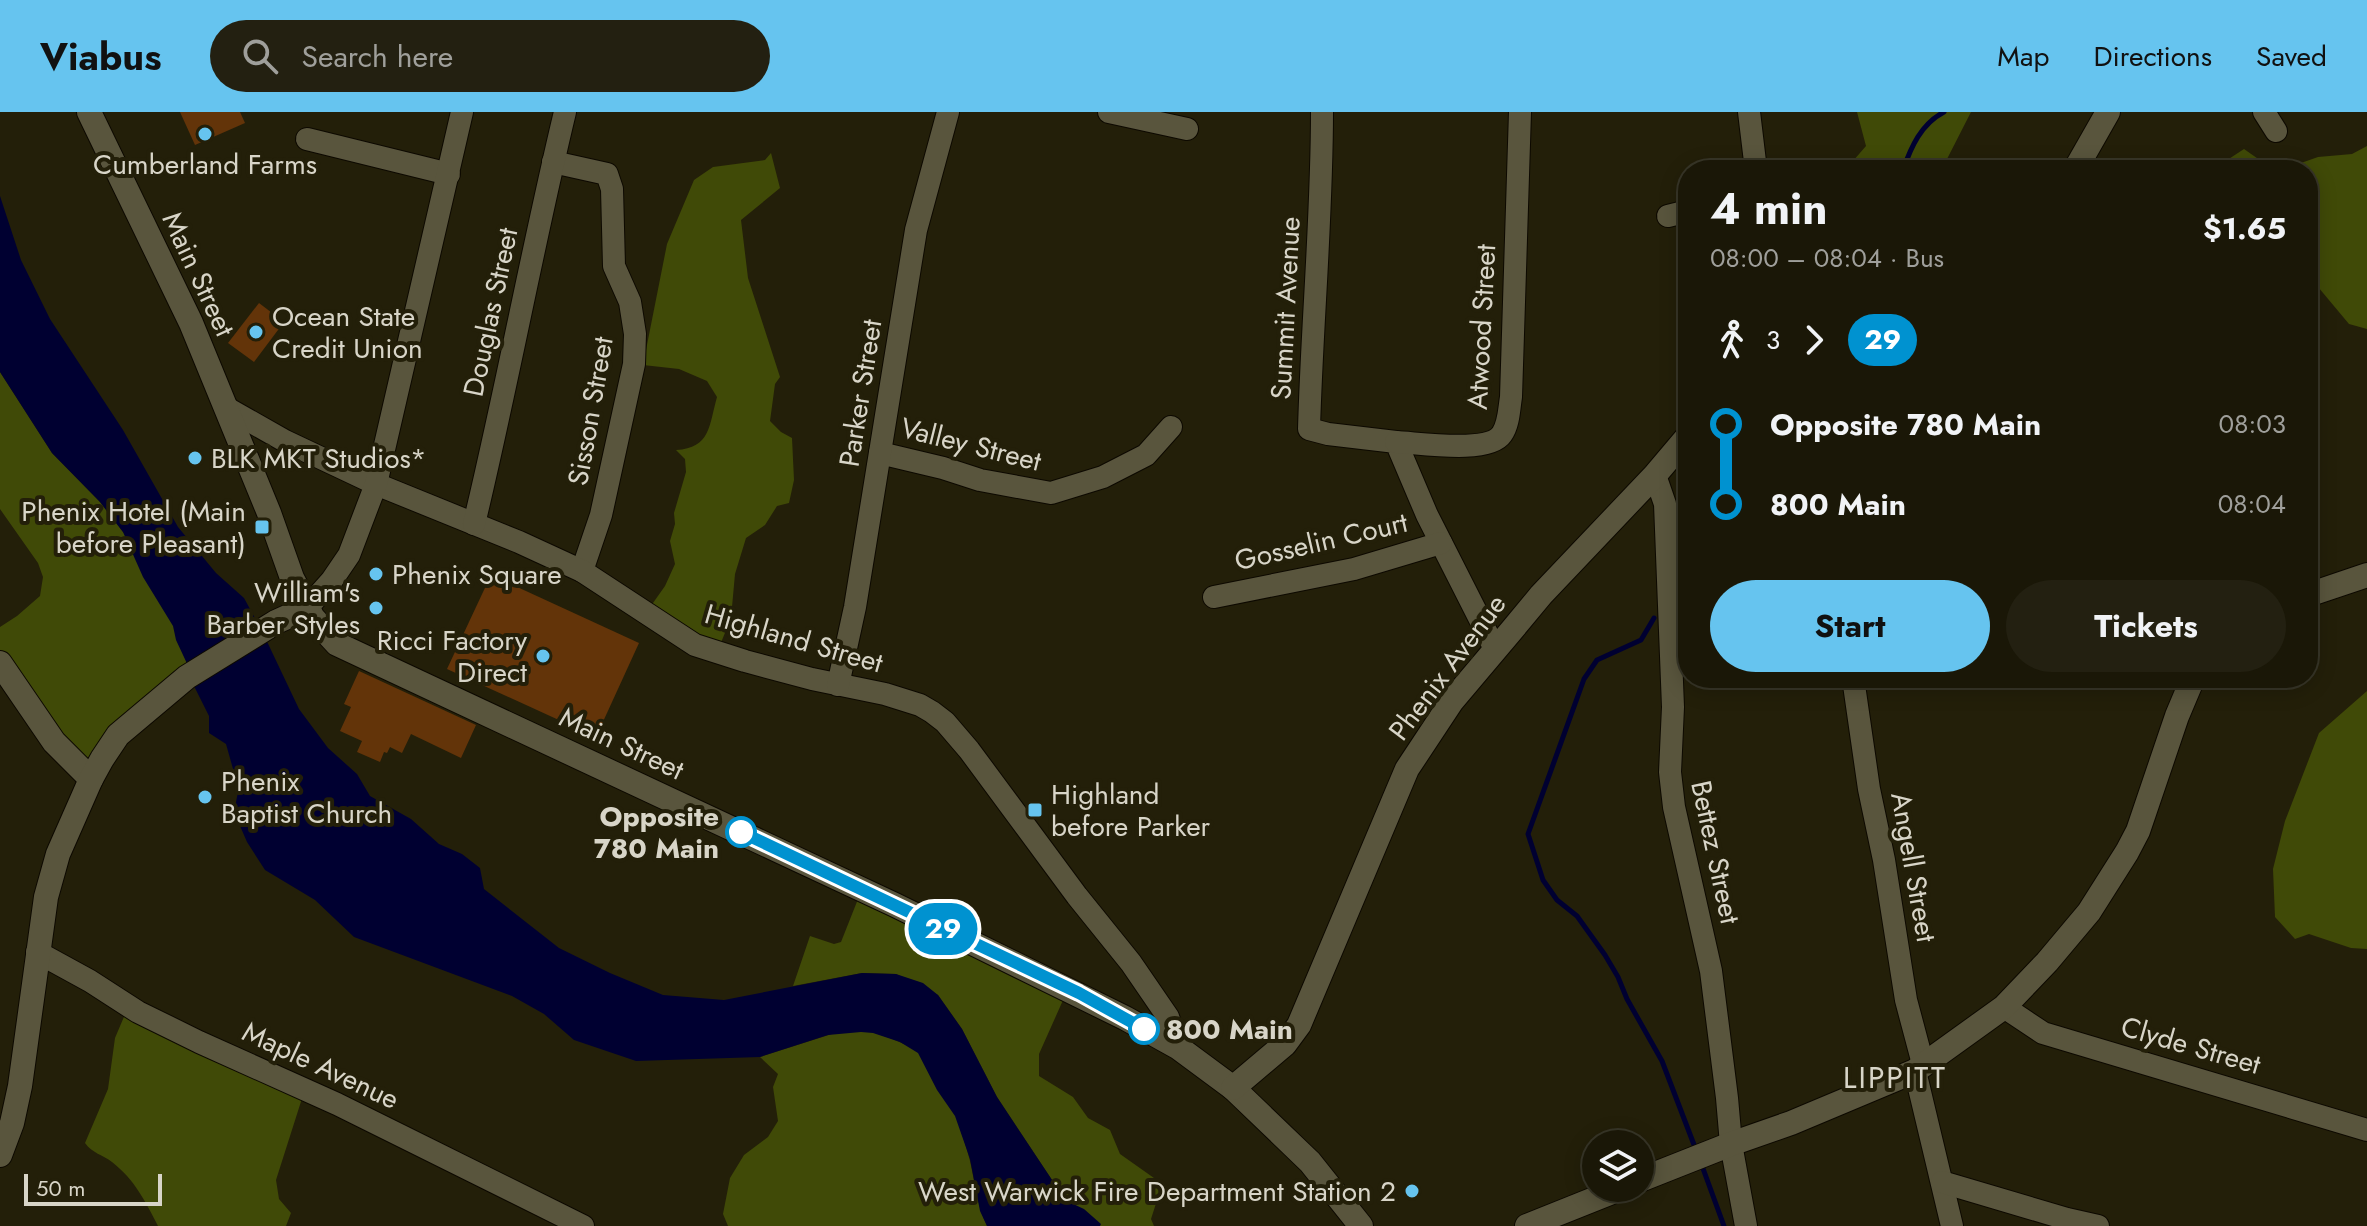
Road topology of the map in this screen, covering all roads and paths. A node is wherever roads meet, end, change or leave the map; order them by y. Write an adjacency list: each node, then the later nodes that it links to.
1 (89, 112): 16 (main road, Main Street)
2 (462, 112): 15 (street)
3 (565, 112): 14 (street, Douglas Street)
4 (948, 112): 20 (street, Parker Street)
5 (1109, 112): 10 (street)
6 (1322, 112): 18 (street, Summit Avenue)
7 (1520, 112): 18 (street, Atwood Street)
8 (1749, 112): 12 (street)
9 (2108, 112): 13 (main road)
10 (1187, 129)
11 (307, 139): 15 (street)
12 (1755, 160)
13 (2081, 160)
14 (553, 162): 23 (street, Douglas Street); 25 (street, Sisson Street)
15 (449, 174): 22 (street)
16 (225, 407): 22 (street, Highland Street); 29 (main road, Main Street)
17 (1171, 427): 20 (street, Valley Street)
18 (1396, 442): 24 (street)
19 (1678, 448): 21 (main road, Phenix Avenue)
20 (880, 453): 32 (street, Parker Street)
21 (1655, 475): 30 (main road, Phenix Avenue); 42 (street, Bettez Street)
22 (376, 484): 23 (street, Highland Street); 29 (street)
23 (474, 524): 25 (street, Highland Street)
24 (1441, 543): 28 (street, Gosselin Court); 30 (street)
25 (582, 571): 32 (street, Highland Street)
26 (2367, 575): 27 (main road)
27 (2318, 592)
28 (1214, 597)
29 (307, 608): 35 (main road); 38 (main road, Main Street)
30 (1495, 649): 40 (main road, Phenix Avenue)
31 (0, 663): 35 (main road)
32 (838, 685): 38 (street, Highland Street)
33 (1854, 688): 39 (street, Angell Street)
34 (2189, 688): 37 (main road)
35 (91, 779): 36 (main road)
36 (37, 952): 43 (main road); 47 (street, Maple Avenue)
37 (2004, 1007): 39 (main road); 41 (street, Clyde Street)
38 (1179, 1048): 40 (main road, Main Street)
39 (1919, 1068): 42 (main road); 45 (street, Angell Street)
40 (1233, 1088): 48 (main road, Main Street)
41 (2367, 1130)
42 (1731, 1144): 44 (main road); 50 (street, Bettez Street)
43 (0, 1155)
44 (1654, 1174)
45 (1942, 1182): 51 (street, Angell Street); 52 (street)
46 (1587, 1202): 49 (main road)
47 (582, 1226)
48 (1361, 1226)
49 (1527, 1226)
50 (1746, 1226)
51 (1952, 1226)
52 (2098, 1226)

